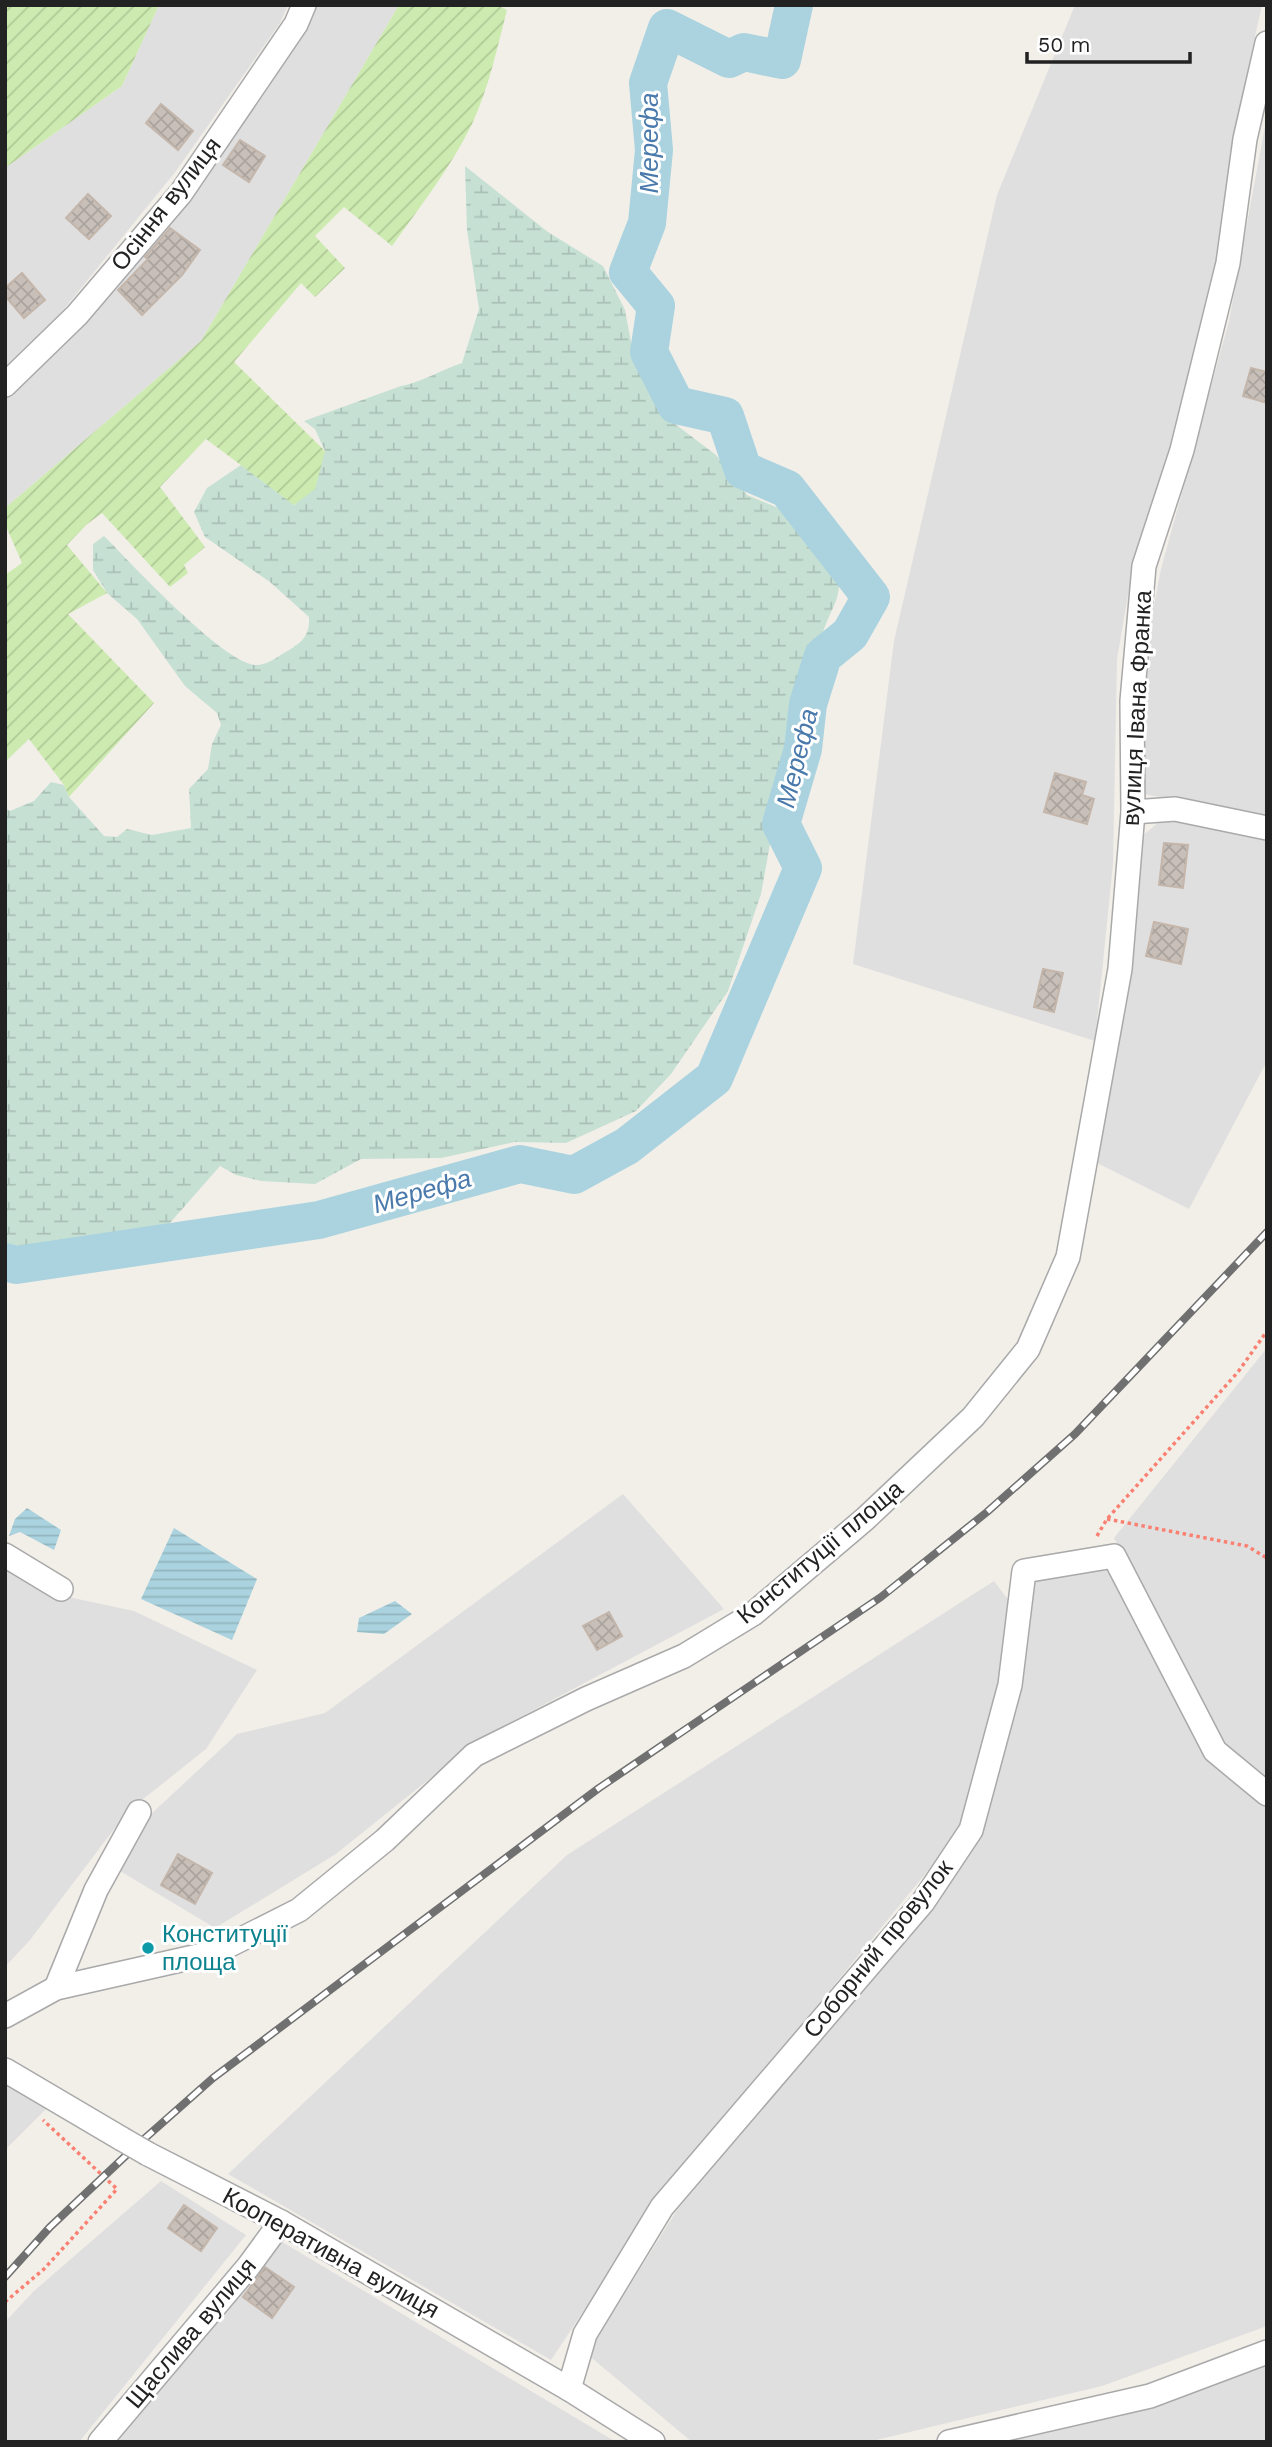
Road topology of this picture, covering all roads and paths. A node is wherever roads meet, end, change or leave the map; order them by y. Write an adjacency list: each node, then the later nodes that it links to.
1 (304, 5): 3 (street, Осіння вулиця)
2 (1267, 43): 4 (street, вулиця Івана Франка)
3 (5, 385)
4 (1133, 812): 5 (street); 6 (street, вулиця Івана Франка)
5 (1267, 828)
6 (1068, 1257): 15 (street, Конституції площа)
7 (1267, 1331): 8 (path)
8 (1107, 1519): 10 (path); 11 (path)
9 (5, 1555): 12 (street)
10 (1267, 1558)
11 (1082, 1562): 13 (street, Соборний провулок); 22 (street, Соборний провулок)
12 (61, 1589)
13 (1267, 1794)
14 (139, 1812): 15 (street)
15 (56, 1988): 16 (street, Конституції площа)
16 (5, 2016)
17 (5, 2070): 19 (street, Кооперативна вулиця, bridge)
18 (36, 2113): 20 (path)
19 (281, 2222): 22 (street, Кооперативна вулиця); 23 (street, Щаслива вулиця)
20 (5, 2302)
21 (1267, 2352): 25 (street)
22 (569, 2389): 24 (street, Кооперативна вулиця)
23 (100, 2442)
24 (653, 2442)
25 (948, 2442)

